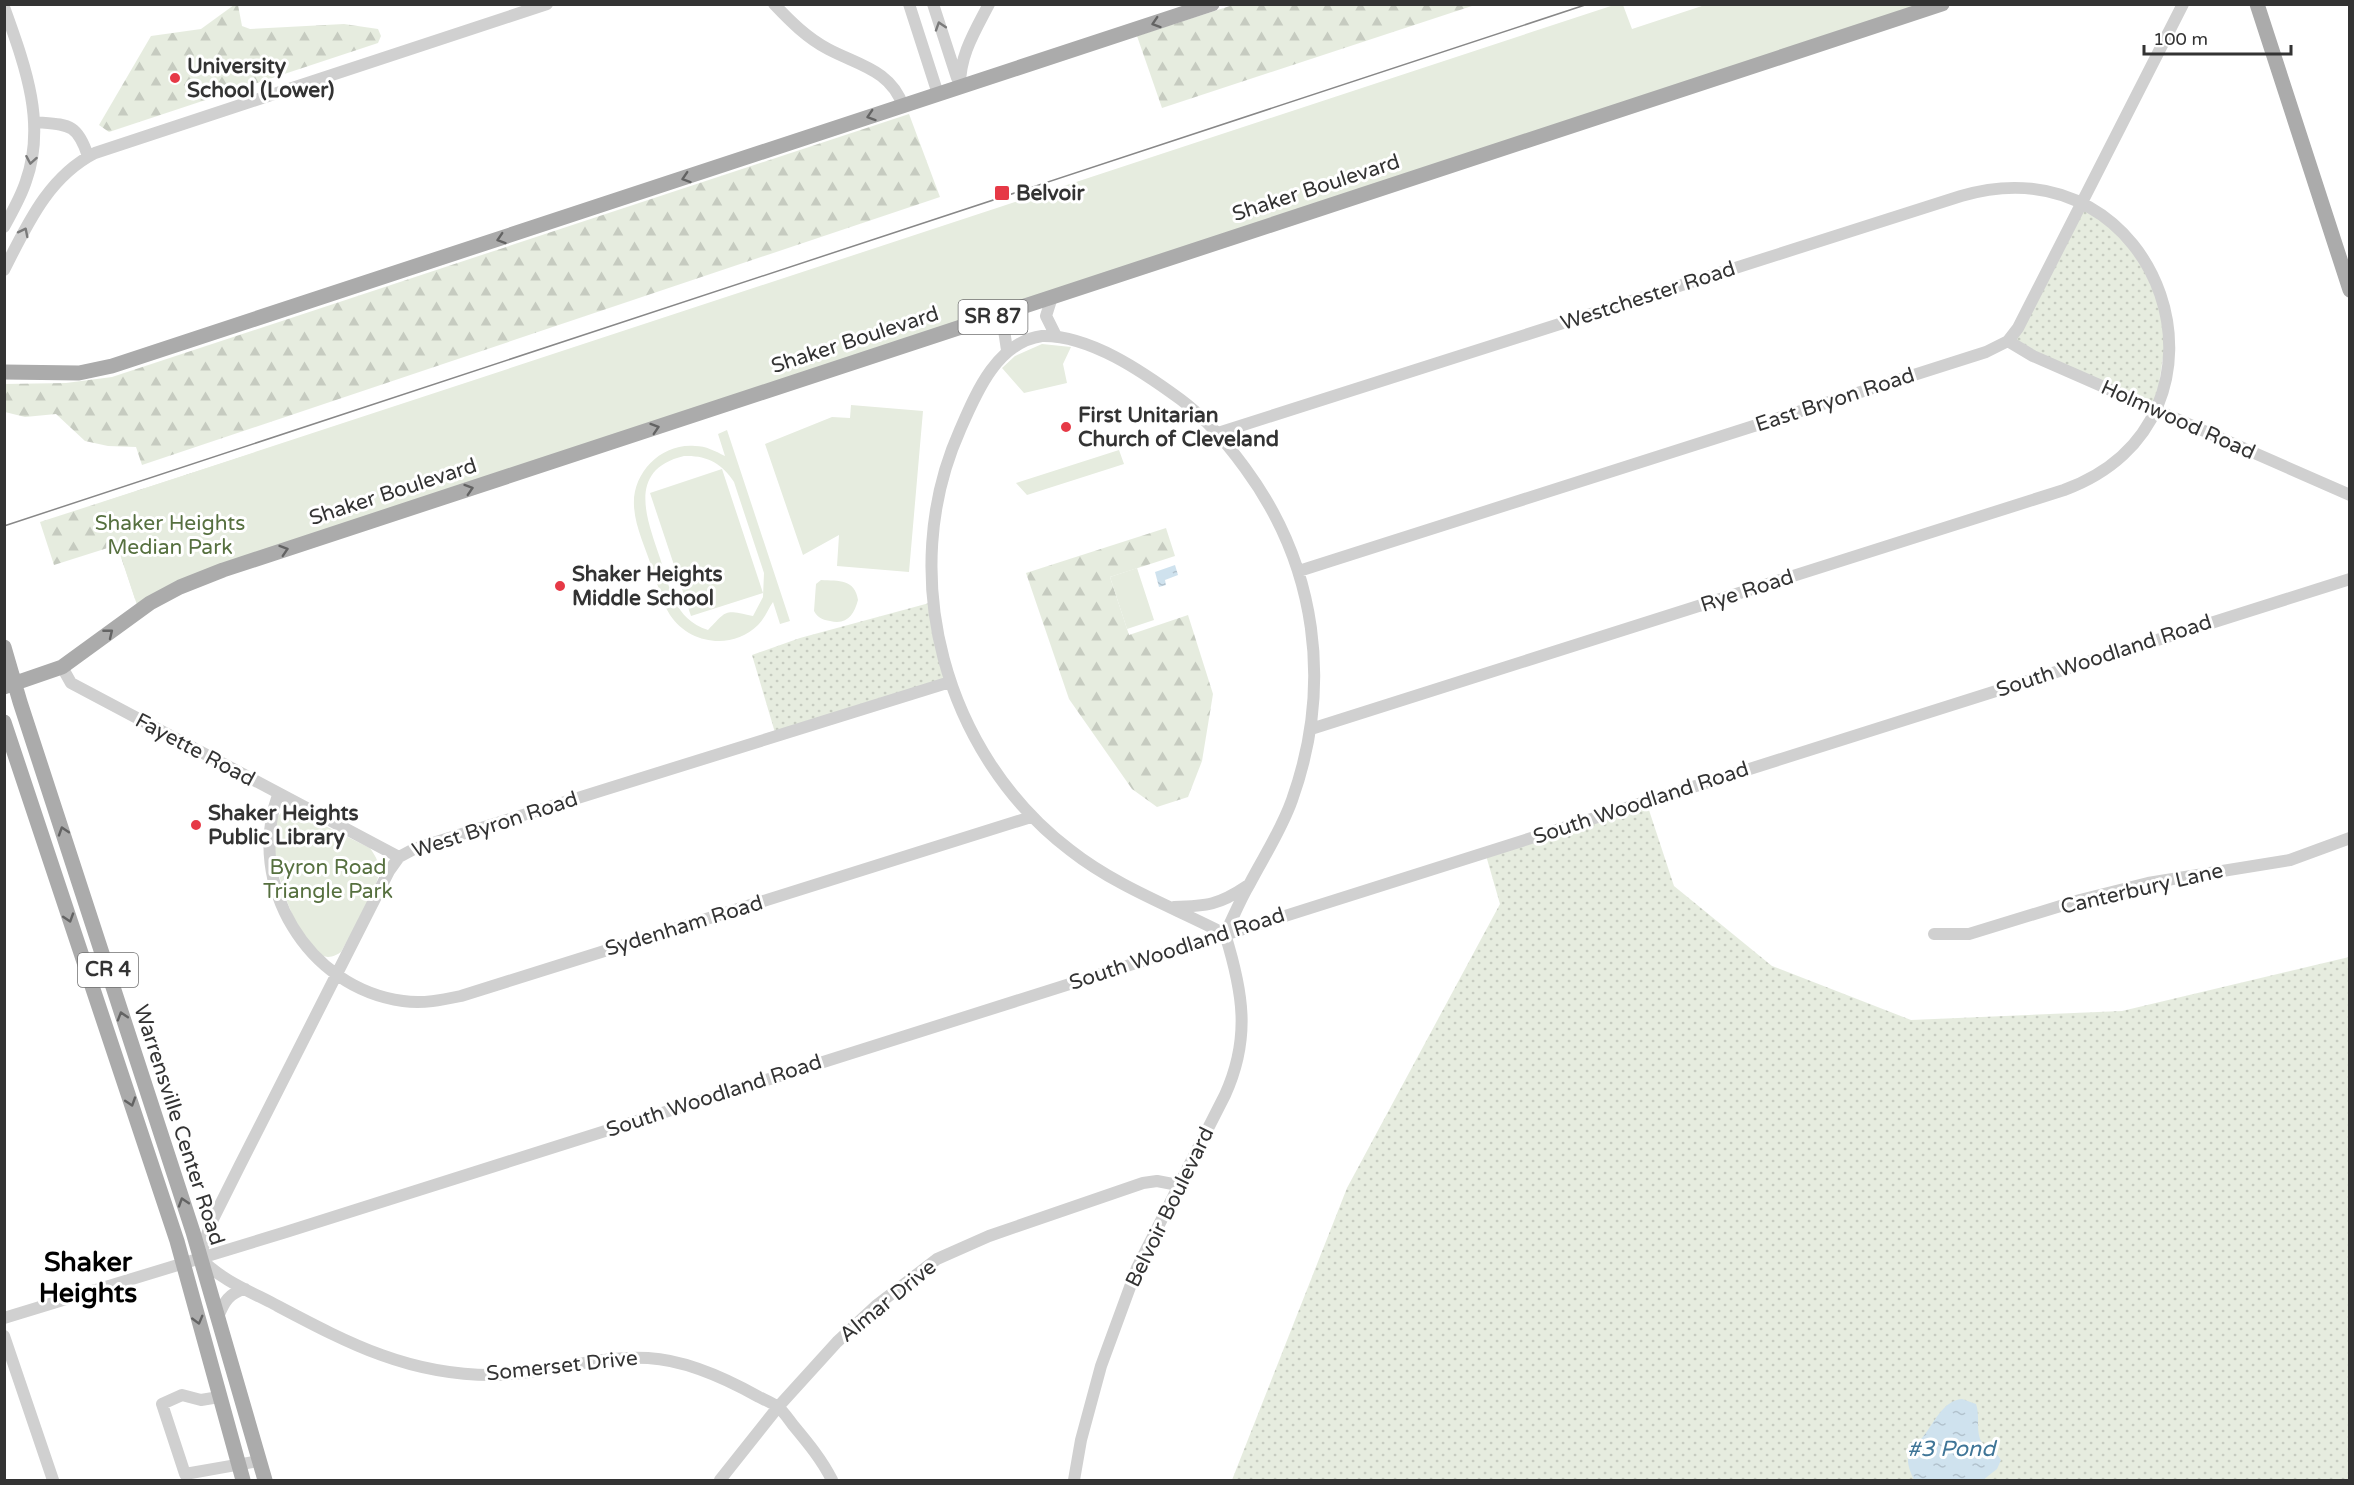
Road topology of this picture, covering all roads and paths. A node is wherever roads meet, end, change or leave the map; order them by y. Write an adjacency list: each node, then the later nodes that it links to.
1 (548, 4): 17 (street)
2 (774, 4): 15 (street)
3 (909, 4): 12 (street)
4 (933, 4): 11 (street, one-way to 4)
5 (988, 4): 13 (street)
6 (1212, 4): 13 (main road, one-way to 13)
7 (1942, 4): 22 (main road, Shaker Boulevard / SR 87)
8 (2182, 4): 18 (street)
9 (2257, 4): 21 (main road)
10 (4, 7): 16 (street)
11 (946, 46): 12 (street); 13 (street)
12 (925, 52): 14 (street)
13 (960, 88): 14 (main road)
14 (938, 94): 15 (main road)
15 (903, 106): 27 (main road, one-way to 27)
16 (35, 122): 17 (street); 19 (street, one-way to 19)
17 (88, 156): 20 (street, one-way to 17)
18 (2081, 204): 25 (street); 28 (street, Westchester Road); 29 (street, Westchester Road)
19 (4, 227)
20 (4, 270)
21 (2349, 290)
22 (1052, 297): 23 (main road, Shaker Boulevard / SR 87); 24 (street)
23 (990, 318): 26 (street); 34 (main road, Shaker Boulevard / SR 87, one-way to 23)
24 (1056, 336): 26 (street); 29 (street)
25 (2008, 341): 28 (street, Holmwood Road); 31 (street, East Bryon Road)
26 (1008, 350): 35 (street)
27 (4, 372)
28 (2155, 410): 30 (street, Holmwood Road); 38 (street, Rye Road)
29 (1218, 433): 31 (street)
30 (2349, 495)
31 (1299, 572): 38 (street)
32 (2349, 579): 45 (street, South Woodland Road)
33 (4, 647): 36 (main road, Warrensville Center Road / CR 4)
34 (62, 668): 36 (main road, Shaker Boulevard / SR 87); 39 (street, Fayette Road)
35 (950, 682): 40 (street); 42 (street, West Byron Road)
36 (10, 685): 49 (main road, Warrensville Center Road / CR 4, one-way to 36)
37 (4, 722): 50 (main road, Warrensville Center Road / CR 4, one-way to 50)
38 (1311, 729): 43 (street)
39 (278, 795): 42 (street, Fayette Road); 47 (street, Sydenham Road)
40 (1031, 816): 44 (street); 47 (street, Sydenham Road)
41 (2349, 838): 46 (street, Canterbury Lane)
42 (399, 857): 47 (street, West Byron Road)
43 (1249, 884): 44 (street); 45 (street)
44 (1172, 907): 45 (street)
45 (1225, 934): 48 (street, Belvoir Boulevard); 49 (street, South Woodland Road)
46 (1934, 934)
47 (337, 975): 49 (street, West Byron Road)
48 (1178, 1185): 56 (street, Almar Drive); 63 (street, Belvoir Boulevard)
49 (200, 1258): 50 (street, South Woodland Road); 51 (street, Somerset Drive); 52 (main road, Warrensville Center Road / CR 4)
50 (183, 1263): 53 (street, South Woodland Road); 55 (main road, Warrensville Center Road, one-way to 55)
51 (245, 1289): 52 (street); 56 (street, Somerset Drive)
52 (218, 1317): 57 (main road, Warrensville Center Road / CR 4)
53 (4, 1318)
54 (4, 1336): 59 (street)
55 (219, 1397): 58 (main road, Warrensville Center Road); 58 (street)
56 (778, 1407): 61 (street, Almar Drive); 62 (street, Somerset Drive)
57 (259, 1461): 58 (street); 60 (main road, Warrensville Center Road / CR 4)
58 (240, 1473)
59 (53, 1480)
60 (265, 1480)
61 (720, 1480)
62 (832, 1480)
63 (1074, 1480)

